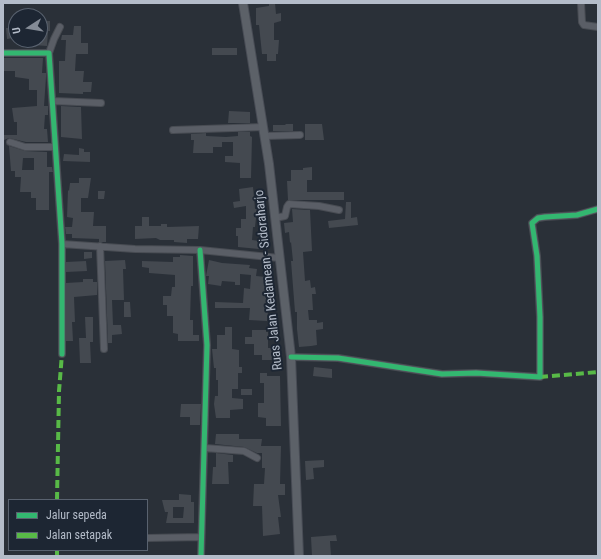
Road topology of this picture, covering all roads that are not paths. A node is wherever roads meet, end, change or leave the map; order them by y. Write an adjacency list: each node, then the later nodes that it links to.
1 (243, 3): 9 (main road, Ruas Jalan Kedamean - Sidoraharjo)
2 (581, 3): 3 (street)
3 (598, 27)
4 (60, 28): 6 (street)
5 (3, 53): 6 (street)
6 (49, 53): 7 (street)
7 (52, 101): 8 (street); 14 (street)
8 (101, 103)
9 (263, 127): 10 (street); 12 (main road, Ruas Jalan Kedamean - Sidoraharjo)
10 (173, 130)
11 (300, 135): 12 (street)
12 (264, 136): 17 (main road, Ruas Jalan Kedamean - Sidoraharjo)
13 (10, 142): 14 (street)
14 (55, 147): 18 (street)
15 (598, 209): 24 (street)
16 (339, 210): 17 (street)
17 (275, 218): 21 (main road, Ruas Jalan Kedamean - Sidoraharjo)
18 (62, 244): 19 (street); 23 (street)
19 (100, 246): 20 (street); 22 (street)
20 (200, 250): 21 (street); 25 (street)
21 (279, 258): 24 (main road, Ruas Jalan Kedamean - Sidoraharjo)
22 (104, 349)
23 (62, 354)
24 (291, 357): 30 (main road, Ruas Jalan Kedamean - Sidoraharjo)
25 (205, 448): 26 (street); 27 (street)
26 (257, 458)
27 (201, 537): 28 (street); 29 (street)
28 (148, 538)
29 (201, 556)
30 (299, 556)

